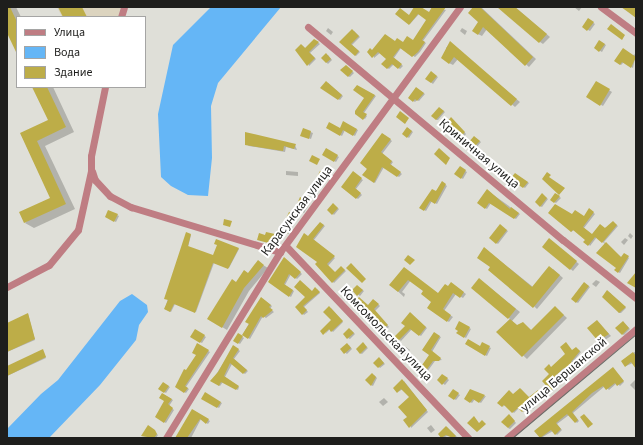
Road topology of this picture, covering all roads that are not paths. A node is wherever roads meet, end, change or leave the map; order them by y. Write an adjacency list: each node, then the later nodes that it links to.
1 (460, 7): 6 (street, Карасунская улица)
2 (601, 7): 4 (street)
3 (308, 27): 6 (street, Криничная улица)
4 (636, 33)
5 (105, 88): 7 (street)
6 (395, 98): 8 (street, Карасунская улица); 11 (street, Криничная улица)
7 (92, 171): 9 (street); 10 (street)
8 (286, 246): 9 (street, Карасунская улица); 14 (street, Комсомольская улица)
9 (280, 252): 13 (street, Карасунская улица)
10 (7, 287)
11 (636, 298)
12 (636, 330): 15 (street, улица Бершанской)
13 (166, 438)
14 (468, 438)
15 (507, 438)

